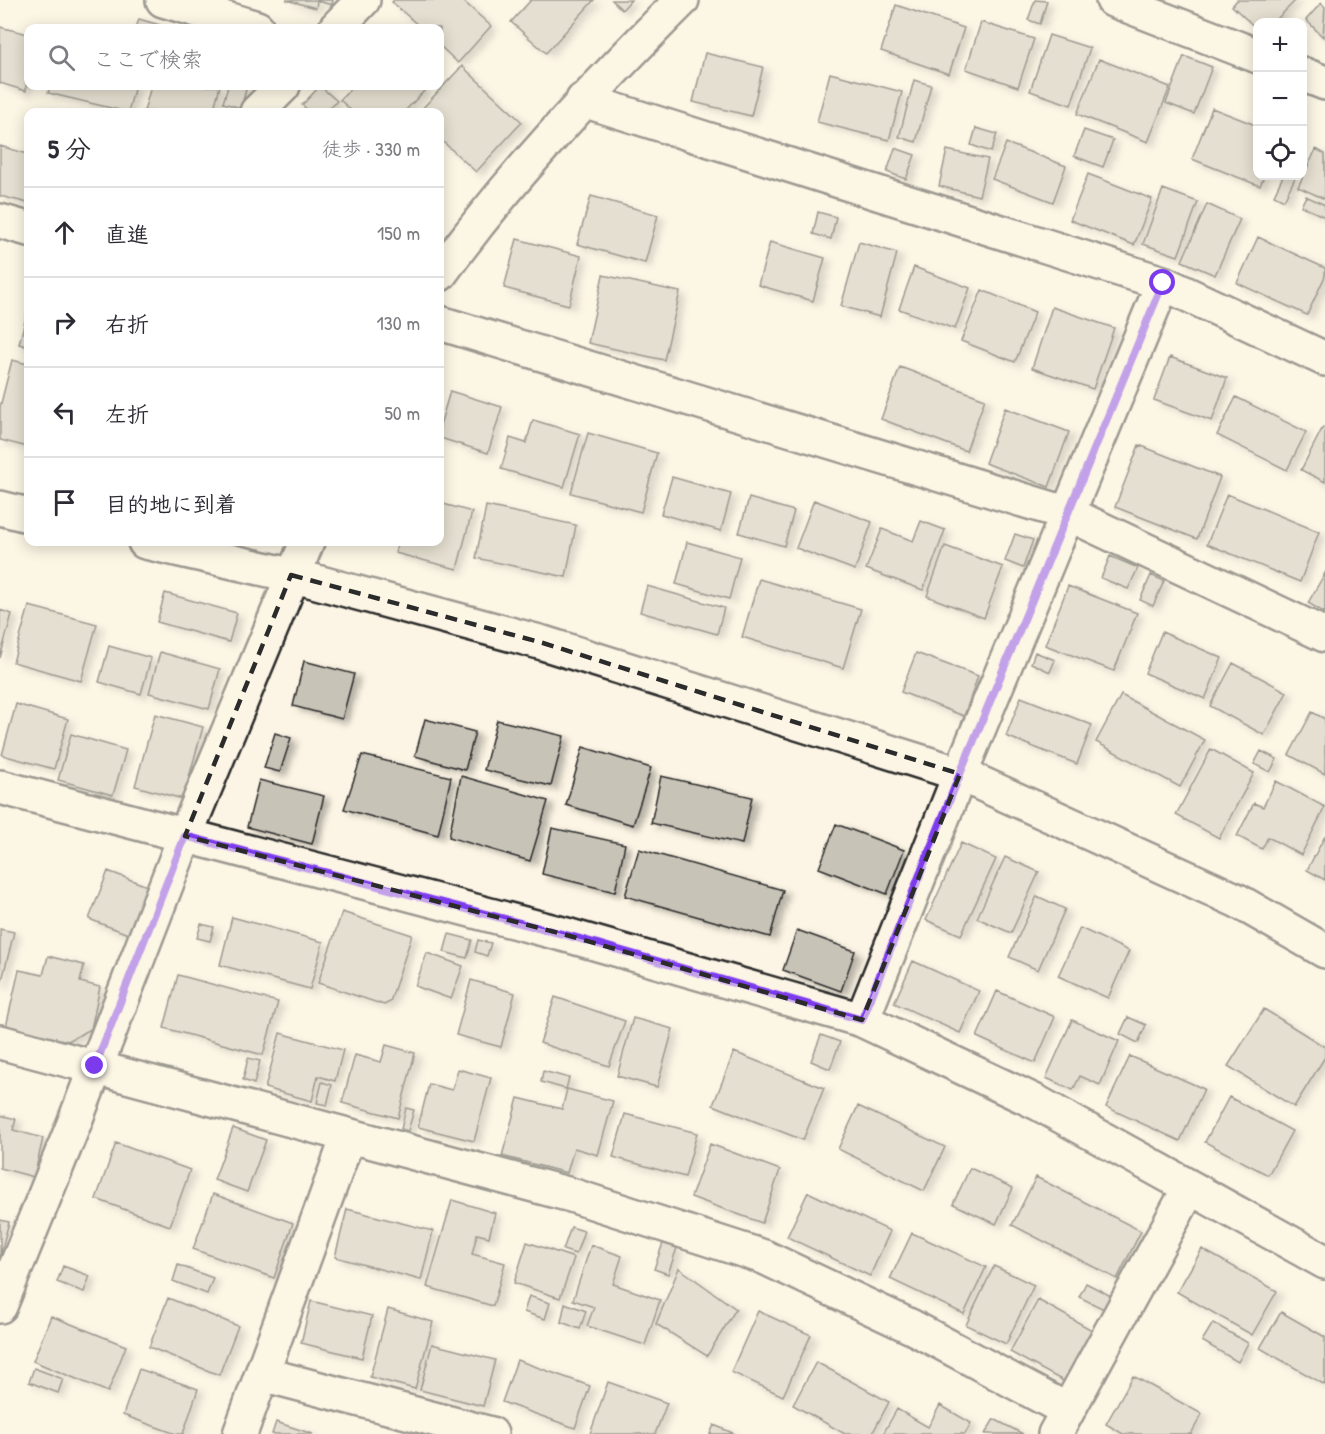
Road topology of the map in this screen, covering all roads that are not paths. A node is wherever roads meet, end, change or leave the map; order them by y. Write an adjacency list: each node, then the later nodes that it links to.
1 (163, 0): 5 (street)
2 (363, 0): 6 (street)
3 (682, 0): 9 (street)
4 (1113, 0): 7 (street)
5 (244, 24)
6 (340, 24)
7 (1253, 54)
8 (279, 90): 10 (street)
9 (583, 100): 13 (street); 14 (street)
10 (261, 108)
11 (0, 221): 12 (street)
12 (24, 228)
13 (444, 268)
14 (1163, 283): 16 (street); 19 (street)
15 (444, 324): 19 (street)
16 (1325, 359)
17 (0, 508): 18 (street)
18 (24, 514)
19 (1068, 514): 23 (street); 24 (street)
20 (163, 546): 22 (street)
21 (305, 546): 22 (street)
22 (291, 575): 24 (street); 26 (street)
23 (1325, 635)
24 (960, 774): 27 (street); 28 (street)
25 (0, 787): 26 (street)
26 (185, 836): 28 (street); 30 (street)
27 (1325, 951)
28 (862, 1020): 32 (street)
29 (0, 1042): 30 (street)
30 (95, 1066): 31 (street); 34 (street)
31 (348, 1137): 35 (street); 36 (street)
32 (1189, 1189): 33 (street); 36 (street)
33 (1325, 1262)
34 (0, 1306)
35 (262, 1374): 37 (street); 38 (street)
36 (1061, 1422)
37 (240, 1434)
38 (491, 1434)

